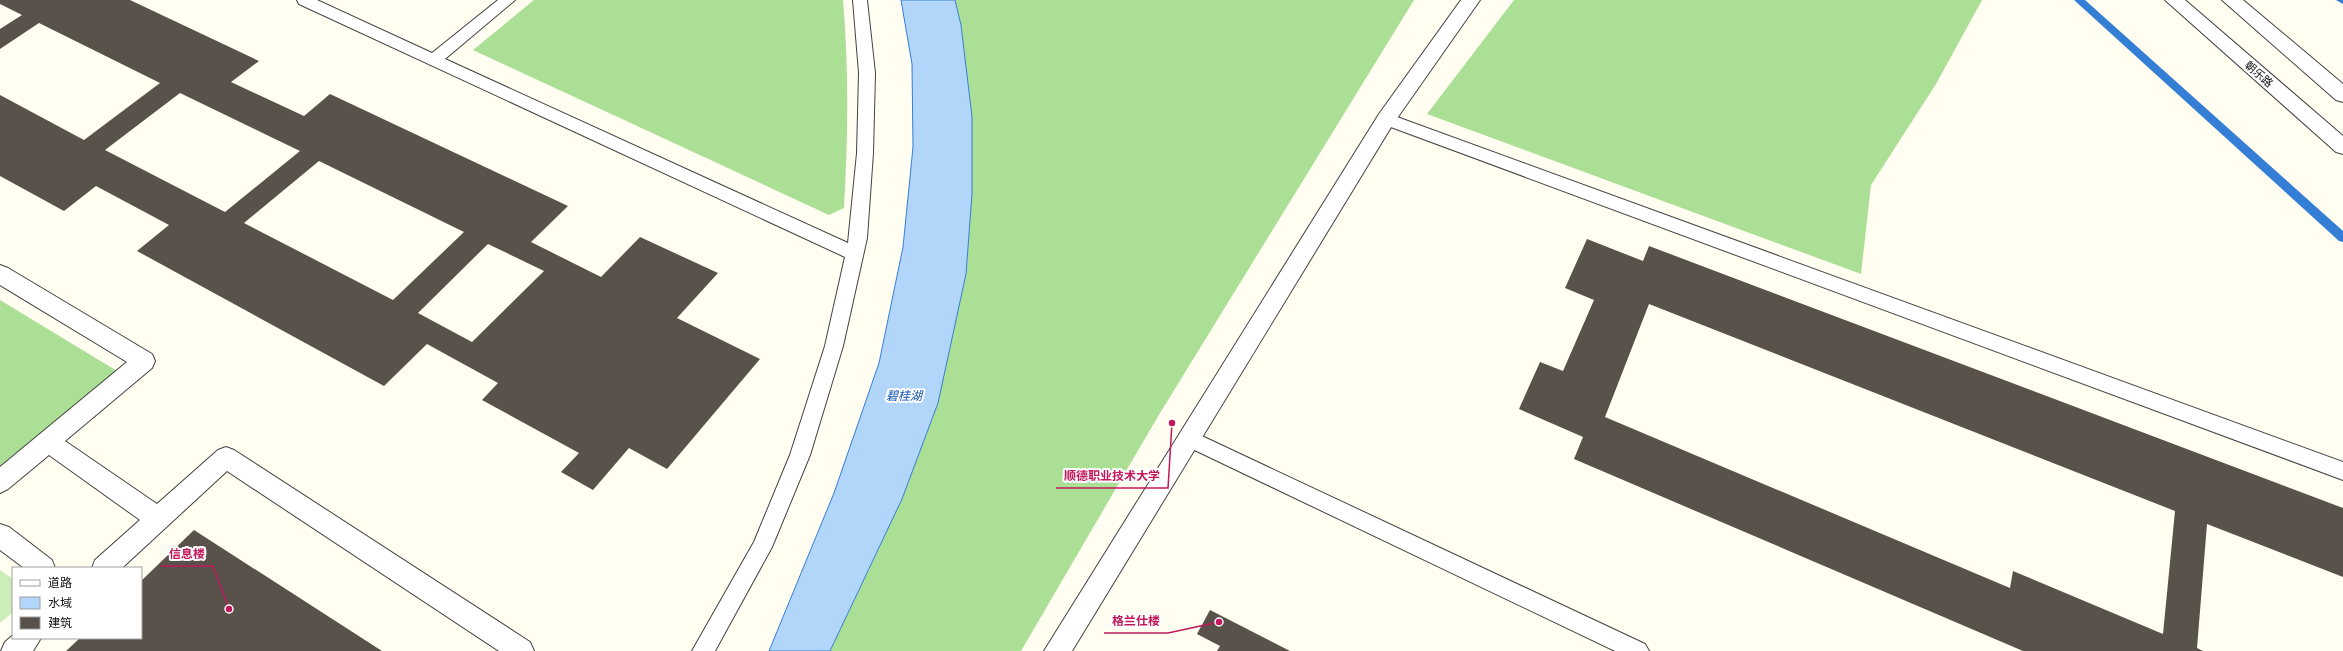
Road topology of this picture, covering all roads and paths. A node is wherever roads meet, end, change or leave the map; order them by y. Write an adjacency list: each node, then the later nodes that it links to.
1 (304, 0): 7 (lane)
2 (508, 0): 7 (lane)
3 (860, 0): 11 (lane)
4 (1471, 0): 9 (street)
5 (2174, 0): 10 (street, 朝乐路)
6 (2231, 0): 8 (street)
7 (433, 60): 11 (lane)
8 (2343, 95)
9 (1386, 119): 13 (street); 15 (lane)
10 (2343, 147)
11 (854, 253): 24 (lane)
12 (0, 274): 14 (street)
13 (1189, 438): 25 (street); 26 (lane)
14 (48, 442): 16 (street); 17 (street)
15 (2343, 471)
16 (0, 482)
17 (158, 519): 20 (street); 23 (street)
18 (0, 535): 19 (street)
19 (42, 567)
20 (105, 567)
21 (27, 639): 22 (street)
22 (14, 651)
23 (521, 651)
24 (703, 651)
25 (1057, 651)
26 (1638, 651)

